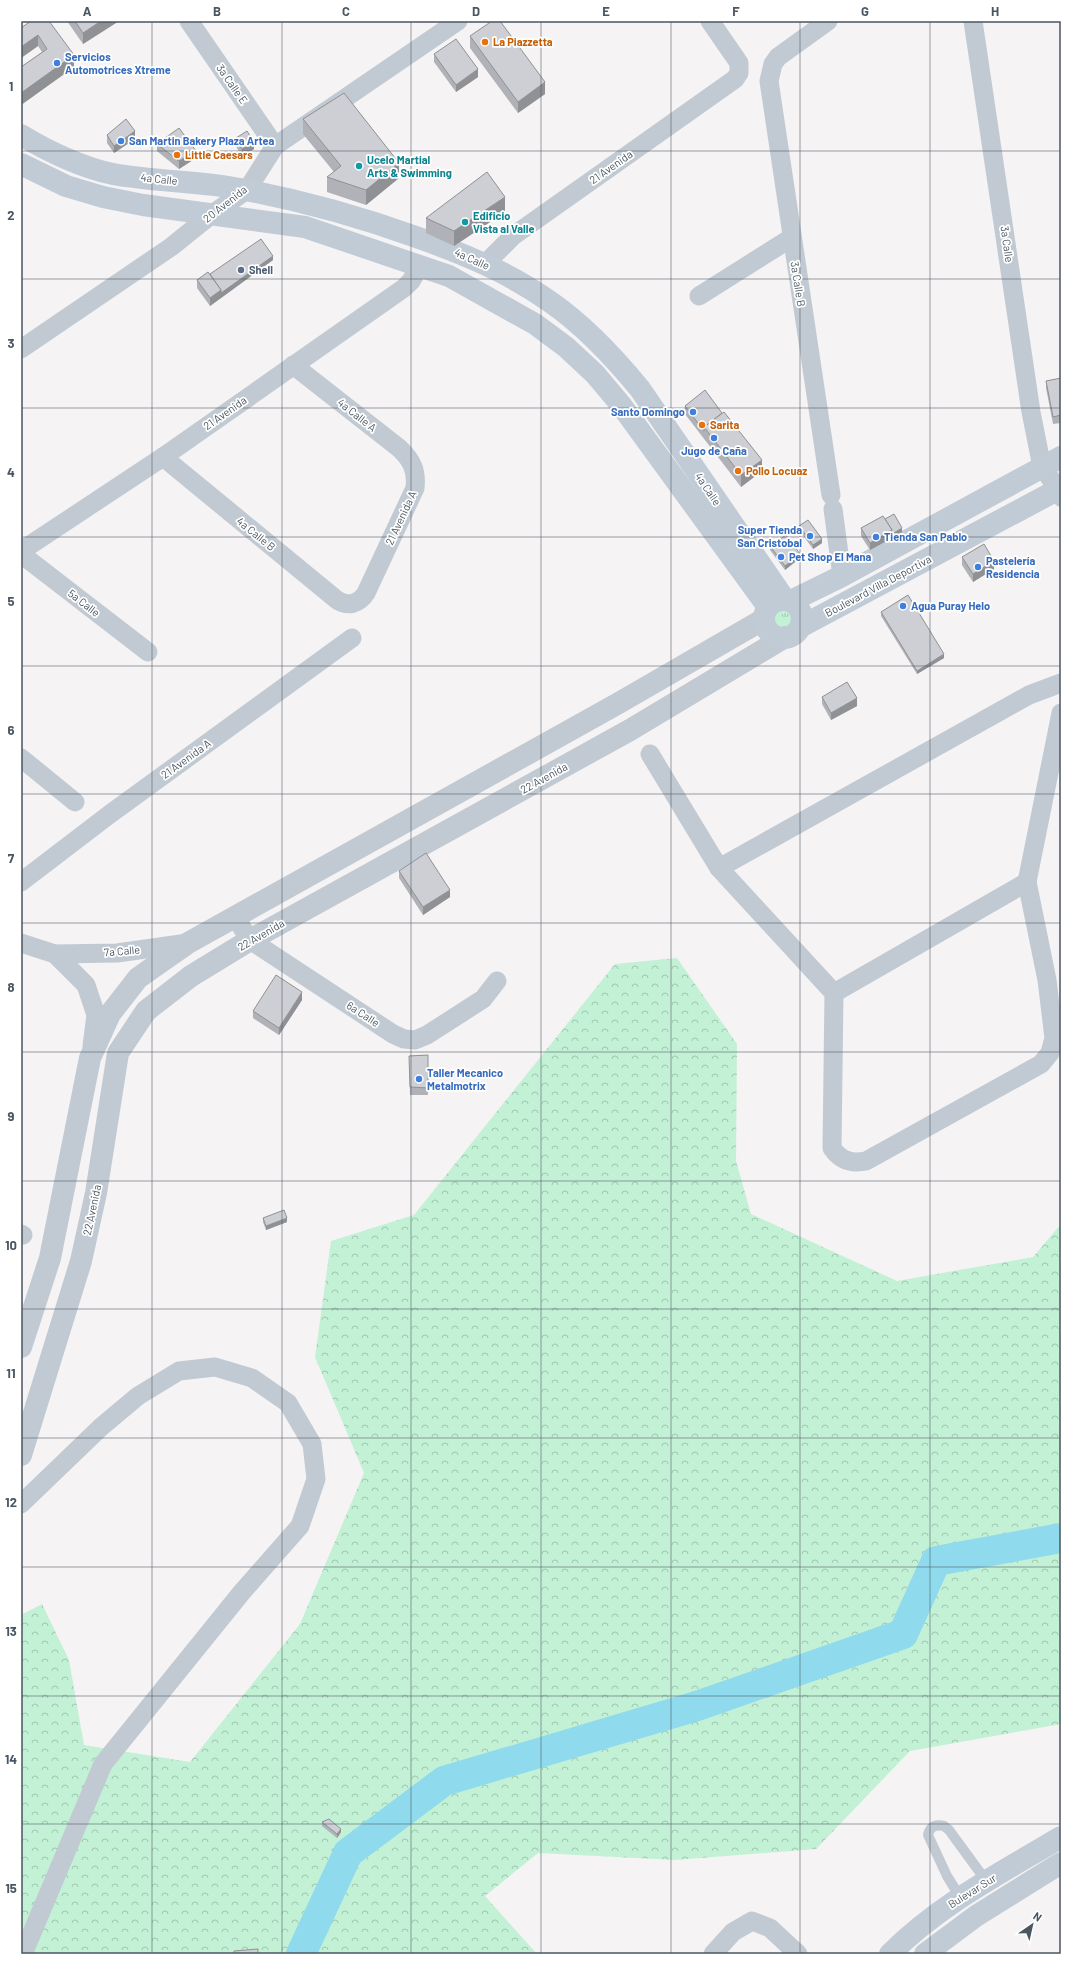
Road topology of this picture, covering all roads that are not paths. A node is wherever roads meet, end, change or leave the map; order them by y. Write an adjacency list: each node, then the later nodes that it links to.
1 (189, 21): 7 (street, 3a Calle E)
2 (458, 21): 7 (street, 20 Avenida)
3 (710, 21): 12 (street, 21 Avenida)
4 (828, 21): 11 (street, 3a Calle B)
5 (974, 21): 19 (street, 3a Calle)
6 (21, 135): 9 (main road, 4a Calle)
7 (276, 146): 9 (street, 20 Avenida)
8 (21, 164): 10 (main road, 4a Calle)
9 (247, 190): 10 (street, 20 Avenida); 12 (main road, 4a Calle)
10 (212, 214): 13 (main road, 4a Calle); 15 (street, 20 Avenida)
11 (791, 238): 14 (street); 23 (street, 3a Calle B)
12 (485, 264): 25 (main road, 4a Calle)
13 (420, 266): 16 (street, 21 Avenida); 25 (main road, 4a Calle)
14 (699, 296)
15 (21, 349)
16 (293, 365): 17 (street, 21 Avenida); 20 (street, 4a Calle A)
17 (163, 457): 22 (street, 21 Avenida); 24 (street, 4a Calle B)
18 (1061, 457): 19 (main road)
19 (1042, 467): 21 (street); 23 (main road)
20 (414, 470): 24 (street, 21 Avenida A)
21 (1060, 491): 26 (main road, Boulevard Villa Deportiva)
22 (21, 553): 28 (street, 5a Calle)
23 (842, 576): 25 (main road)
24 (353, 603)
25 (777, 607): 26 (main road); 26 (main road); 30 (street)
26 (793, 632): 32 (street, 22 Avenida)
27 (352, 638): 37 (street, 21 Avenida A)
28 (148, 652)
29 (1061, 683): 36 (street)
30 (617, 704): 32 (street); 39 (street)
31 (1061, 713): 38 (street)
32 (630, 730): 40 (street, 22 Avenida)
33 (650, 754): 36 (street)
34 (21, 758): 35 (street)
35 (75, 802)
36 (719, 868): 45 (street)
37 (21, 882)
38 (1026, 882): 45 (street); 45 (street)
39 (235, 917): 40 (street, 6a Calle); 42 (street)
40 (250, 940): 44 (street, 6a Calle); 48 (street, 22 Avenida)
41 (21, 943): 43 (street, 7a Calle)
42 (188, 944): 43 (street, 7a Calle); 46 (street)
43 (55, 954): 46 (street, 7a Calle)
44 (497, 981)
45 (834, 993)
46 (90, 1058): 47 (street)
47 (50, 1258): 48 (street); 49 (street)
48 (81, 1261): 50 (street, 22 Avenida)
49 (21, 1347)
50 (21, 1455)
51 (21, 1504): 56 (street)
52 (1061, 1837): 54 (main road, Bulevar Sur)
53 (1061, 1863): 60 (main road)
54 (987, 1882): 55 (main road, Bulevar Sur); 55 (lane)
55 (960, 1897): 59 (main road, Bulevar Sur)
56 (23, 1954)
57 (713, 1954): 58 (street)
58 (798, 1954)
59 (890, 1954)
60 (925, 1954)

